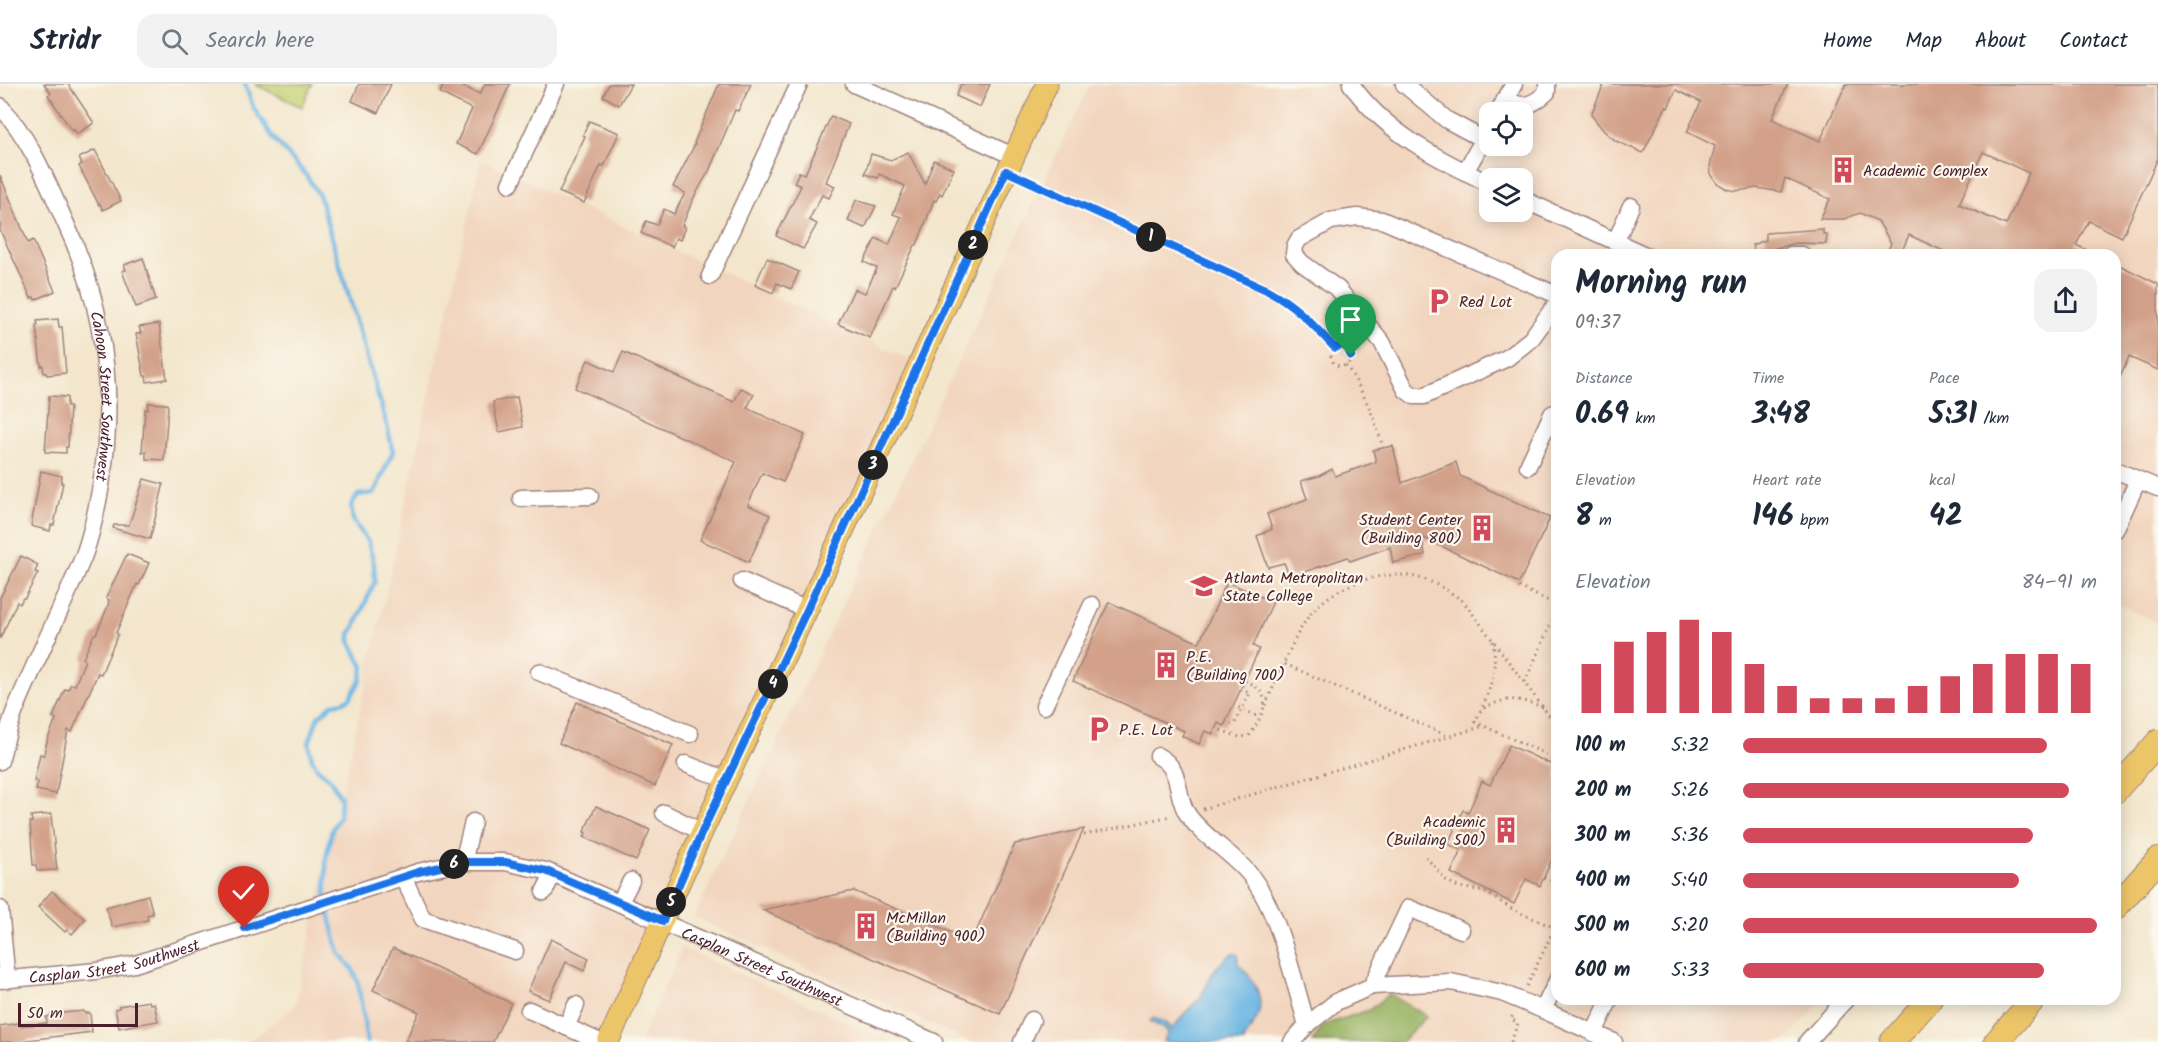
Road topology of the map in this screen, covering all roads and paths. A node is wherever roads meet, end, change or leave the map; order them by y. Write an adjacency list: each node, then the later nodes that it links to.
1 (556, 84): 15 (street)
2 (799, 84): 20 (street)
3 (854, 84): 12 (street)
4 (1047, 84): 12 (main road)
5 (1351, 84): 13 (street)
6 (1404, 84): 10 (street)
7 (1547, 84): 8 (street)
8 (1506, 98)
9 (0, 106): 62 (street, Cahoon Street Southwest)
10 (1479, 135)
11 (1479, 155): 13 (street)
12 (1010, 163): 23 (path); 38 (main road)
13 (1465, 172): 14 (street)
14 (1479, 179)
15 (510, 184)
16 (1533, 204): 18 (street)
17 (1631, 206): 18 (street)
18 (1616, 241): 19 (street)
19 (1632, 249)
20 (710, 276)
21 (1551, 292): 22 (street)
22 (1551, 311)
23 (1335, 348): 24 (path); 24 (path)
24 (1346, 364): 26 (path)
25 (1551, 416): 27 (street)
26 (1383, 447)
27 (1528, 466)
28 (2121, 473): 29 (street)
29 (2138, 480): 30 (street); 33 (street)
30 (2158, 488)
31 (590, 496): 32 (street)
32 (521, 498)
33 (2121, 517)
34 (742, 581): 38 (street)
35 (1519, 587): 36 (path)
36 (1551, 602)
37 (1092, 605): 48 (street)
38 (807, 610): 64 (main road)
39 (1551, 623): 44 (path)
40 (1493, 640): 41 (path); 44 (path); 51 (path)
41 (1285, 664): 47 (path); 58 (path)
42 (539, 672): 57 (street)
43 (1246, 681): 47 (path)
44 (1525, 682): 49 (path)
45 (1240, 690): 50 (path)
46 (1233, 705): 50 (path)
47 (1265, 705): 52 (path)
48 (1044, 706)
49 (1543, 707): 51 (path); 53 (path)
50 (1242, 709): 52 (path); 54 (path)
51 (1482, 709): 55 (path)
52 (1259, 717): 56 (path)
53 (1551, 717)
54 (1225, 722)
55 (1484, 726): 58 (path); 61 (path)
56 (1215, 728)
57 (690, 734)
58 (1449, 736): 67 (path)
59 (2158, 742): 65 (highway)
60 (1158, 756): 67 (street)
61 (1551, 756)
62 (0, 760)
63 (686, 764): 64 (street)
64 (727, 780): 69 (main road)
65 (2121, 784)
66 (664, 813): 69 (street)
67 (1186, 813): 70 (path); 101 (street)
68 (473, 822): 73 (street)
69 (702, 832): 83 (main road)
70 (1084, 835)
71 (1426, 857): 84 (path)
72 (2158, 860): 80 (highway)
73 (463, 862): 74 (street, Casplan Street Southwest); 75 (street, Casplan Street Southwest)
74 (553, 874): 79 (street); 81 (street, Casplan Street Southwest)
75 (403, 877): 87 (street); 88 (street, Casplan Street Southwest)
76 (1544, 877): 77 (path)
77 (1551, 880)
78 (631, 881): 81 (street)
79 (544, 892)
80 (2121, 901)
81 (620, 902): 83 (street, Casplan Street Southwest)
82 (0, 909): 88 (street)
83 (663, 921): 105 (main road); 106 (street, Casplan Street Southwest)
84 (1551, 926)
85 (1461, 930): 89 (street)
86 (1551, 936): 90 (path)
87 (514, 951)
88 (3, 980)
89 (1372, 986): 98 (street); 101 (street)
90 (1524, 992)
91 (1551, 993): 98 (street)
92 (576, 1005): 102 (street)
93 (1607, 1005): 103 (street)
94 (1841, 1005): 111 (street)
95 (1925, 1005): 112 (highway)
96 (2029, 1005): 113 (highway)
97 (529, 1010): 102 (street)
98 (1543, 1010): 103 (street)
99 (1515, 1011): 109 (path)
100 (1032, 1020): 107 (street)
101 (1307, 1025): 108 (street)
102 (566, 1027): 104 (street)
103 (1594, 1033): 110 (street)
104 (600, 1042)
105 (608, 1042)
106 (934, 1042)
107 (1022, 1042)
108 (1292, 1042)
109 (1511, 1042)
110 (1614, 1042)
111 (1807, 1042)
112 (1892, 1042)
113 (1996, 1042)

